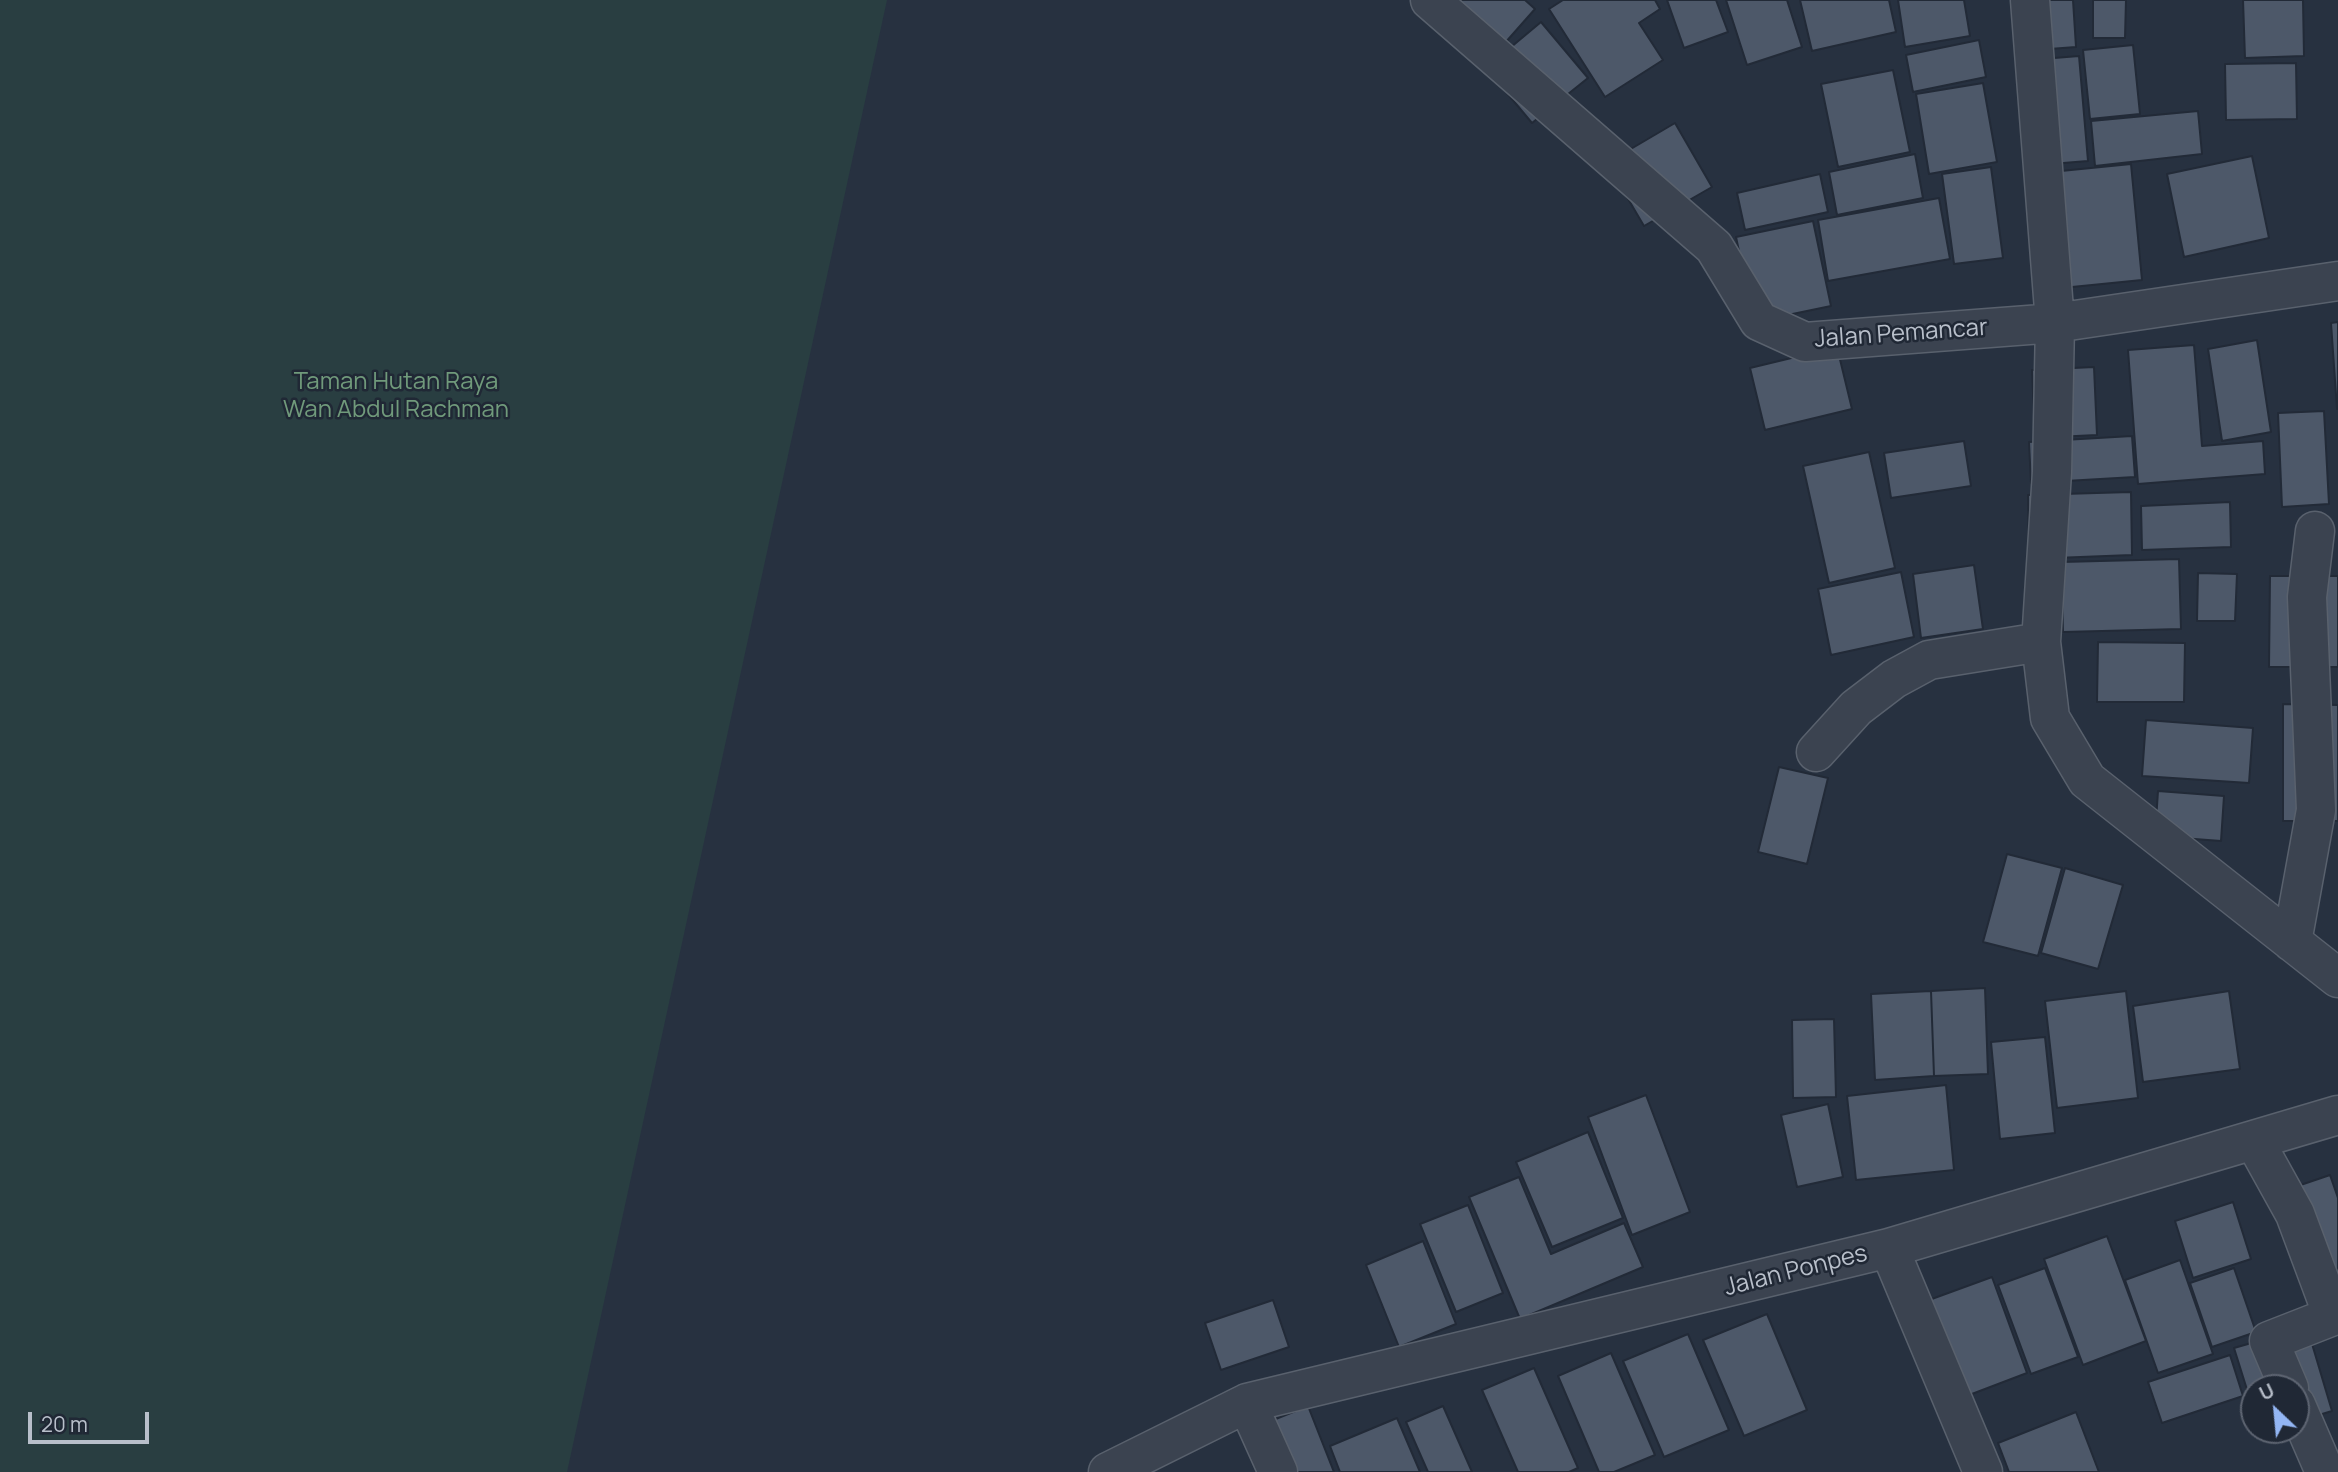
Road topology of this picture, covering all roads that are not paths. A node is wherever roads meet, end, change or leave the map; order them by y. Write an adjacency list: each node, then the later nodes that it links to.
1 (1430, 0): 4 (street, Jalan Pemancar)
2 (2030, 0): 4 (street)
3 (2338, 281): 4 (street, Jalan Pemancar)
4 (2054, 323): 6 (street)
5 (2315, 531): 8 (street)
6 (2041, 642): 7 (street); 8 (street)
7 (1816, 752)
8 (2292, 942): 9 (street)
9 (2338, 978)
10 (2338, 1115): 11 (street, Jalan Ponpes)
11 (2254, 1140): 12 (street, Jalan Ponpes); 13 (street)
12 (1889, 1248): 14 (street, Jalan Ponpes); 18 (street)
13 (2283, 1374)
14 (1247, 1403): 16 (street, Jalan Ponpes); 17 (street)
15 (2310, 1437): 19 (street)
16 (1108, 1472)
17 (1278, 1472)
18 (1983, 1472)
19 (2325, 1472)

